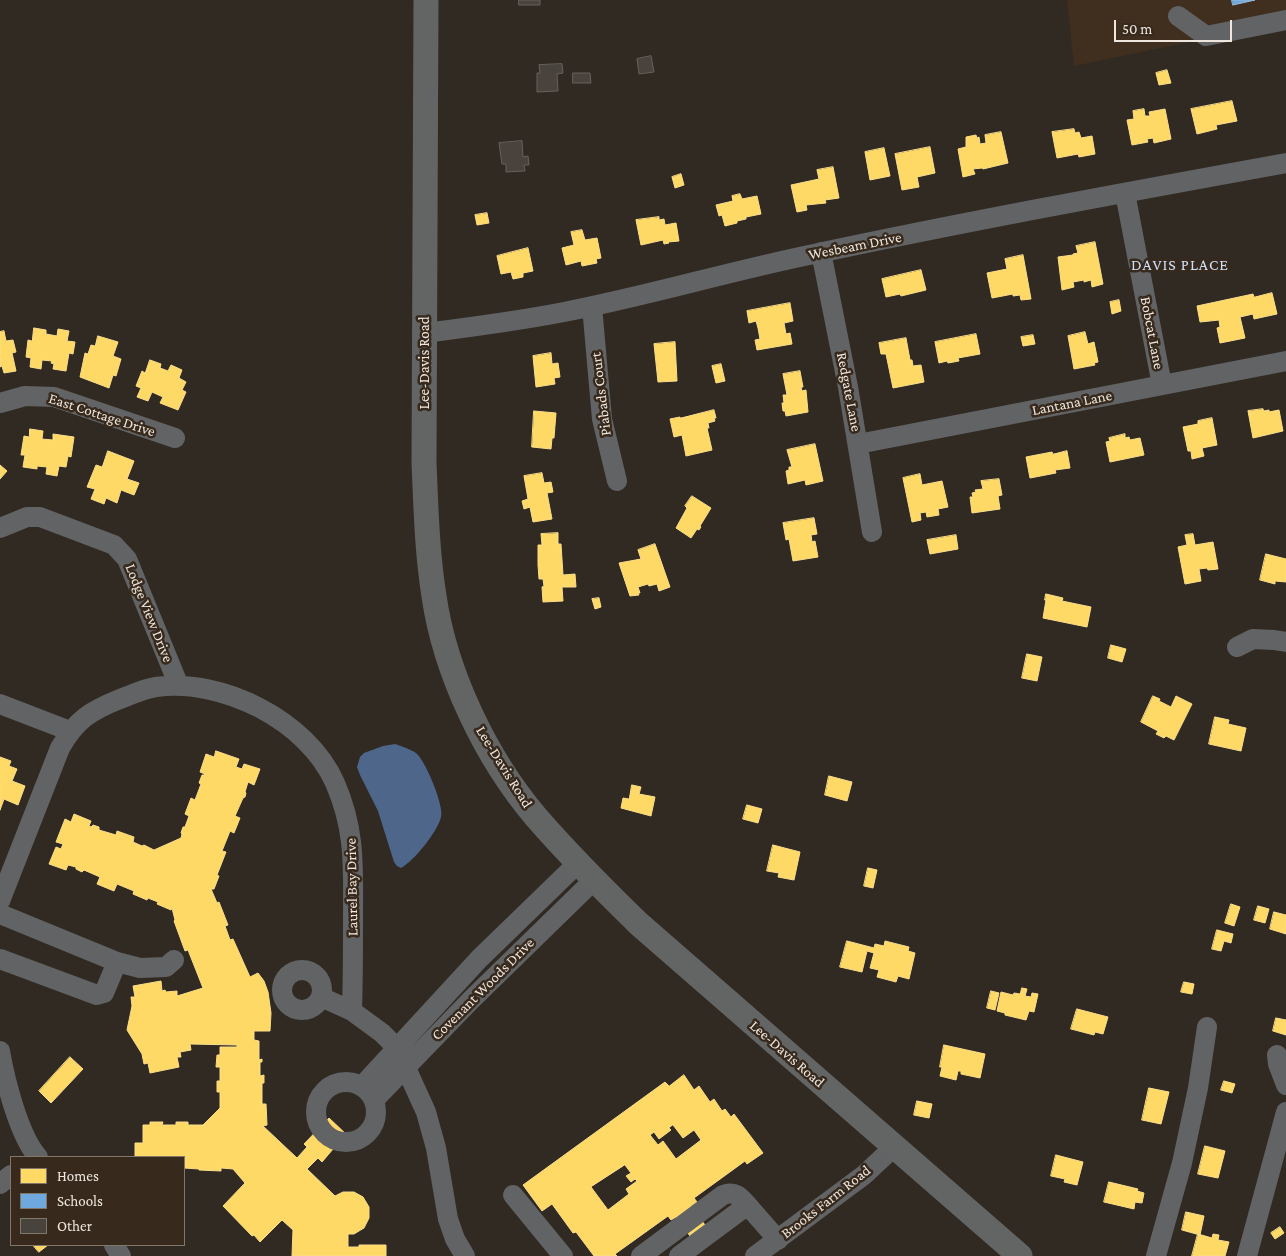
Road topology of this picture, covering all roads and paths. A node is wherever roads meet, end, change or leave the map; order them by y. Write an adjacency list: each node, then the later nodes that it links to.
1 (426, 0): 8 (main road, Lee-Davis Road)
2 (1178, 16): 3 (street)
3 (1286, 20)
4 (1286, 163): 5 (street, Wesbeam Drive)
5 (1125, 193): 6 (street, Wesbeam Drive); 10 (street, Bobcat Lane)
6 (821, 252): 7 (street, Wesbeam Drive); 13 (street, Redgate Lane)
7 (592, 306): 8 (street, Wesbeam Drive); 14 (street, Piabads Court)
8 (425, 333): 22 (main road, Lee-Davis Road)
9 (1286, 361): 10 (street, Lantana Lane)
10 (1162, 385): 13 (street, Lantana Lane)
11 (0, 403): 12 (street, East Cottage Drive)
12 (175, 438)
13 (858, 444): 16 (street, Redgate Lane)
14 (617, 481)
15 (0, 528): 19 (street, Lodge View Drive)
16 (872, 532)
17 (1286, 642): 18 (street)
18 (1237, 647)
19 (179, 686): 21 (street, Laurel Bay Drive); 31 (street, Laurel Bay Drive)
20 (0, 704): 21 (street)
21 (70, 731): 23 (street, Laurel Bay Drive)
22 (586, 872): 25 (street, Covenant Woods Drive); 26 (street, Covenant Woods Drive); 39 (main road, Lee-Davis Road)
23 (0, 901)
24 (0, 914): 29 (street)
25 (505, 934): 26 (street); 35 (street, Covenant Woods Drive)
26 (522, 950): 35 (street, Covenant Woods Drive)
27 (0, 959): 29 (street)
28 (174, 960): 29 (street)
29 (117, 962)
30 (321, 997): 31 (street)
31 (352, 1011): 35 (street)
32 (1207, 1027): 50 (street)
33 (0, 1051): 40 (street)
34 (1277, 1056): 36 (street)
35 (401, 1058): 37 (street, Covenant Woods Drive); 44 (street)
36 (1286, 1085)
37 (368, 1093)
38 (1286, 1112): 51 (street)
39 (895, 1146): 43 (street, Brooks Farm Road); 49 (main road, Lee-Davis Road)
40 (34, 1156)
41 (513, 1195): 45 (street)
42 (750, 1208): 43 (street); 46 (street); 47 (street)
43 (778, 1240): 48 (street, Brooks Farm Road)
44 (464, 1256)
45 (563, 1256)
46 (640, 1256)
47 (680, 1256)
48 (755, 1256)
49 (1020, 1256)
50 (1156, 1256)
51 (1247, 1256)

